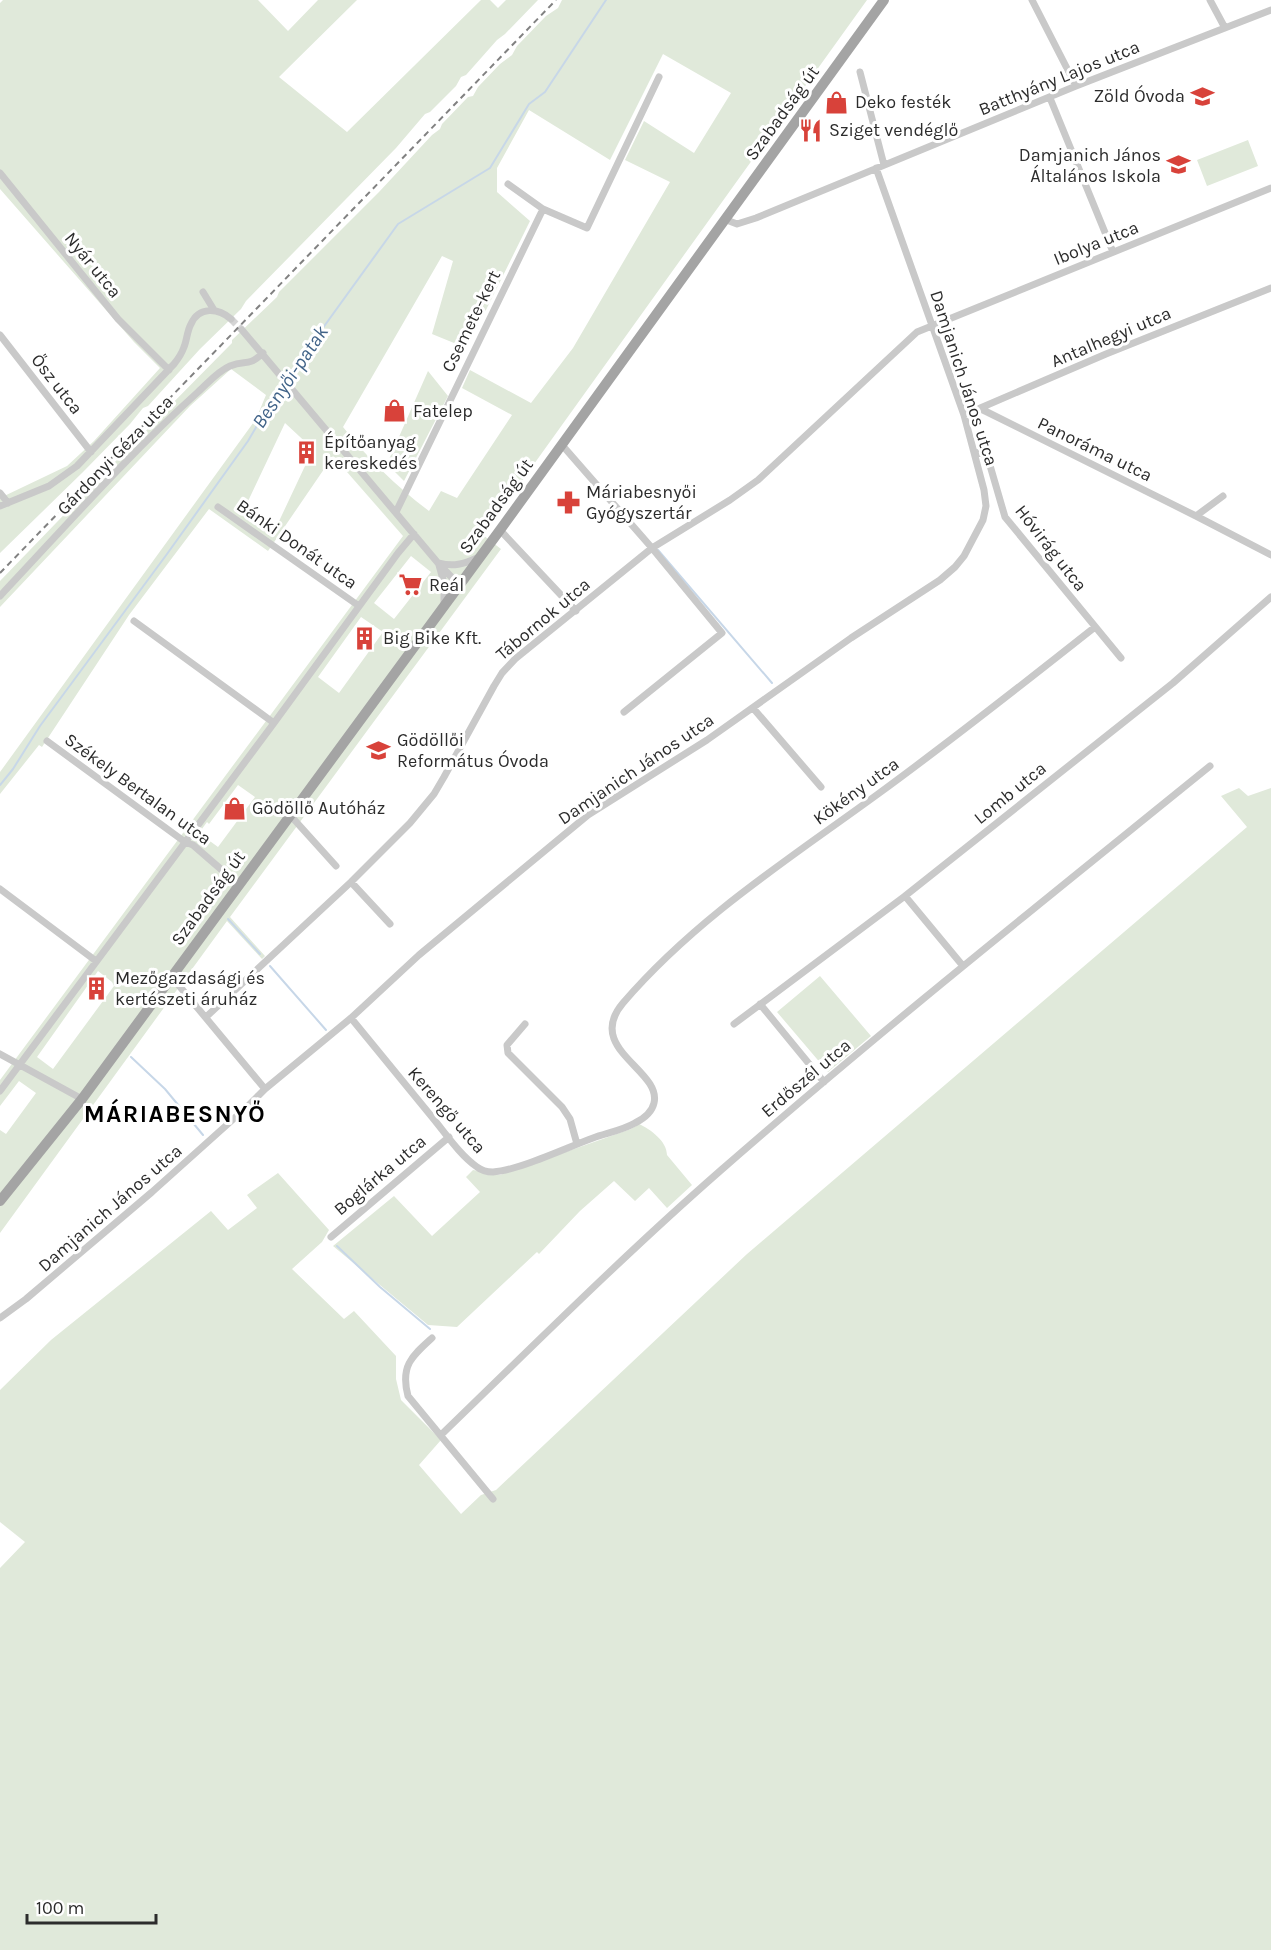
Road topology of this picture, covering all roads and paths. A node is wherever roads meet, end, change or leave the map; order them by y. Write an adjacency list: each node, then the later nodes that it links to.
1 (884, 0): 16 (main road, Szabadság út)
2 (1032, 0): 8 (street)
3 (1210, 0): 5 (street)
4 (1271, 9): 5 (street, Batthyány Lajos utca)
5 (1225, 28): 8 (street, Batthyány Lajos utca)
6 (860, 72): 10 (street)
7 (659, 77): 15 (street)
8 (1076, 86): 9 (street, Batthyány Lajos utca)
9 (1050, 98): 10 (street, Batthyány Lajos utca); 17 (street)
10 (884, 165): 11 (street, Batthyány Lajos utca)
11 (876, 168): 16 (street, Batthyány Lajos utca); 22 (street, Damjanich János utca)
12 (0, 173): 26 (street, Nyár utca)
13 (508, 184): 15 (street)
14 (1271, 188): 17 (street, Ibolya utca)
15 (543, 209): 36 (street, Csemete-kert)
16 (724, 219): 29 (main road, Szabadság út)
17 (1113, 252): 22 (street, Ibolya utca)
18 (1271, 288): 27 (street, Antalhegyi utca)
19 (203, 292): 20 (street)
20 (214, 310): 21 (street); 26 (street)
21 (231, 319)
22 (932, 324): 28 (street, Damjanich János utca); 40 (street, Tábornok utca)
23 (242, 330): 25 (street)
24 (0, 335): 31 (street, Ősz utca)
25 (263, 353): 36 (street); 45 (street, Gárdonyi Géza utca)
26 (169, 370): 31 (street)
27 (981, 409): 28 (street, Antalhegyi utca); 37 (street, Panoráma utca)
28 (964, 415): 30 (street, Damjanich János utca)
29 (562, 446): 38 (main road, Szabadság út); 40 (street)
30 (974, 451): 51 (street, Hóvirág utca); 53 (street, Damjanich János utca)
31 (91, 452): 34 (street)
32 (0, 494): 34 (street)
33 (1223, 496): 37 (street)
34 (4, 504)
35 (218, 507): 47 (street, Bánki Donát utca)
36 (396, 512): 39 (street)
37 (1196, 516): 41 (street, Panoráma utca)
38 (500, 530): 42 (main road, Szabadság út); 49 (street)
39 (414, 534): 43 (street); 47 (street)
40 (652, 548): 49 (street, Tábornok utca); 54 (street)
41 (1271, 555)
42 (480, 557): 43 (street); 44 (main road, Szabadság út)
43 (438, 563): 44 (street); 48 (street)
44 (459, 585): 48 (main road, Szabadság út)
45 (0, 596)
46 (1271, 597): 65 (street, Lomb utca)
47 (359, 606): 55 (street)
48 (444, 606): 59 (main road, Szabadság út)
49 (576, 611): 62 (street, Tábornok utca)
50 (134, 621): 55 (street)
51 (1095, 627): 52 (street, Hóvirág utca); 70 (street, Kökény utca)
52 (1121, 658)
53 (753, 708): 58 (street); 73 (street, Damjanich János utca)
54 (624, 712)
55 (274, 723): 60 (street)
56 (47, 741): 60 (street, Székely Bertalan utca)
57 (1210, 766): 68 (street, Erdőszél utca)
58 (821, 787)
59 (290, 815): 61 (street); 63 (main road, Szabadság út)
60 (185, 842): 63 (street, Székely Bertalan utca); 67 (street)
61 (336, 866)
62 (351, 882): 66 (street); 72 (street, Tábornok utca)
63 (238, 885): 69 (main road, Szabadság út)
64 (0, 889): 67 (street)
65 (905, 896): 68 (street); 71 (street, Lomb utca)
66 (390, 924)
67 (96, 961): 77 (street)
68 (963, 966): 78 (street, Erdőszél utca)
69 (171, 976): 72 (street); 81 (main road, Szabadság út)
70 (640, 985): 83 (street, Kerengő utca)
71 (760, 1004): 75 (street, Lomb utca); 78 (street)
72 (206, 1017): 79 (street)
73 (351, 1018): 79 (street, Damjanich János utca); 82 (street, Kerengő utca)
74 (525, 1024): 83 (street)
75 (734, 1024)
76 (0, 1054): 77 (street)
77 (20, 1065): 80 (street); 81 (street)
78 (824, 1082): 88 (street, Erdőszél utca)
79 (266, 1089): 86 (street, Damjanich János utca)
80 (0, 1091)
81 (81, 1099): 84 (main road, Szabadság út)
82 (448, 1137): 83 (street, Kerengő utca); 85 (street, Boglárka utca)
83 (577, 1144)
84 (0, 1201)
85 (331, 1237)
86 (0, 1318)
87 (432, 1338): 88 (street)
88 (441, 1435): 89 (street)
89 (493, 1499)

